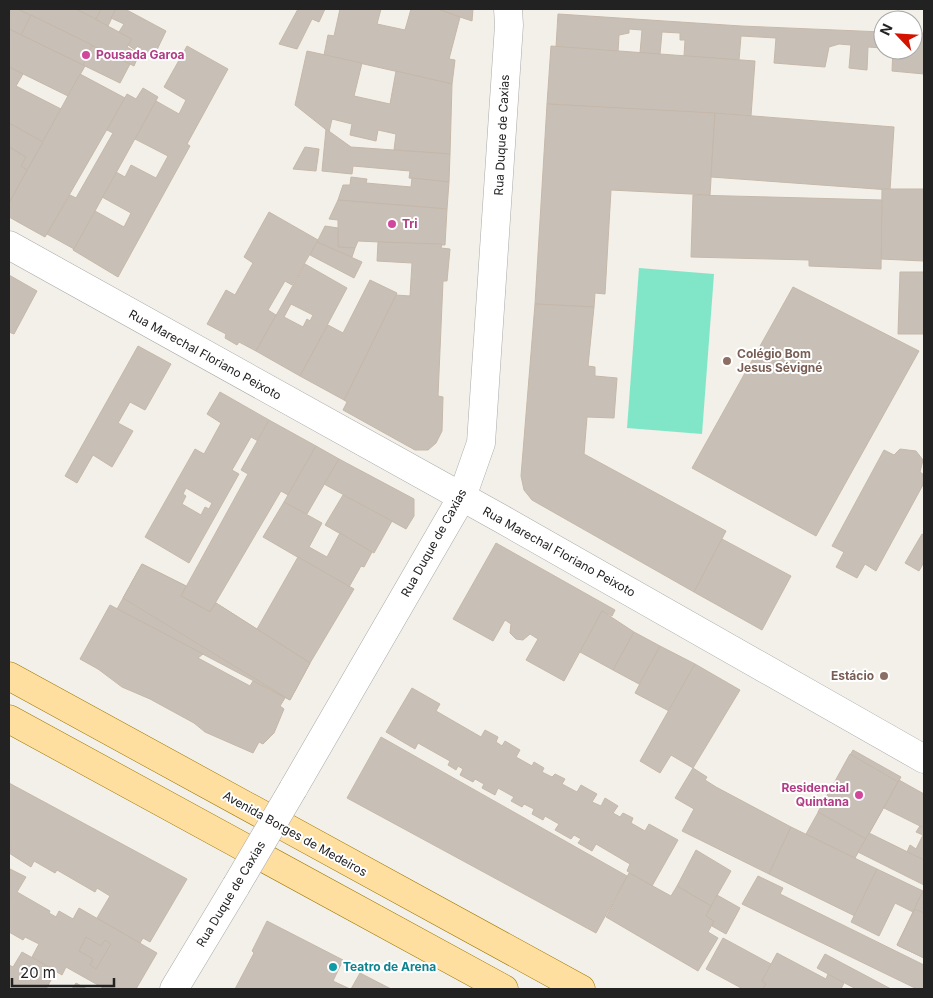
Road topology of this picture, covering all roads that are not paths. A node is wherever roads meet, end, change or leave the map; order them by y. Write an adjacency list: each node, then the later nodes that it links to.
1 (508, 9): 3 (street, Rua Duque de Caxias)
2 (9, 245): 3 (street, Rua Marechal Floriano Peixoto)
3 (462, 497): 6 (street, Rua Marechal Floriano Peixoto); 7 (street, Rua Duque de Caxias, bridge)
4 (9, 676): 9 (main road, Avenida Borges de Medeiros)
5 (9, 719): 8 (main road)
6 (924, 759)
7 (174, 989)
8 (504, 989)
9 (582, 989)

